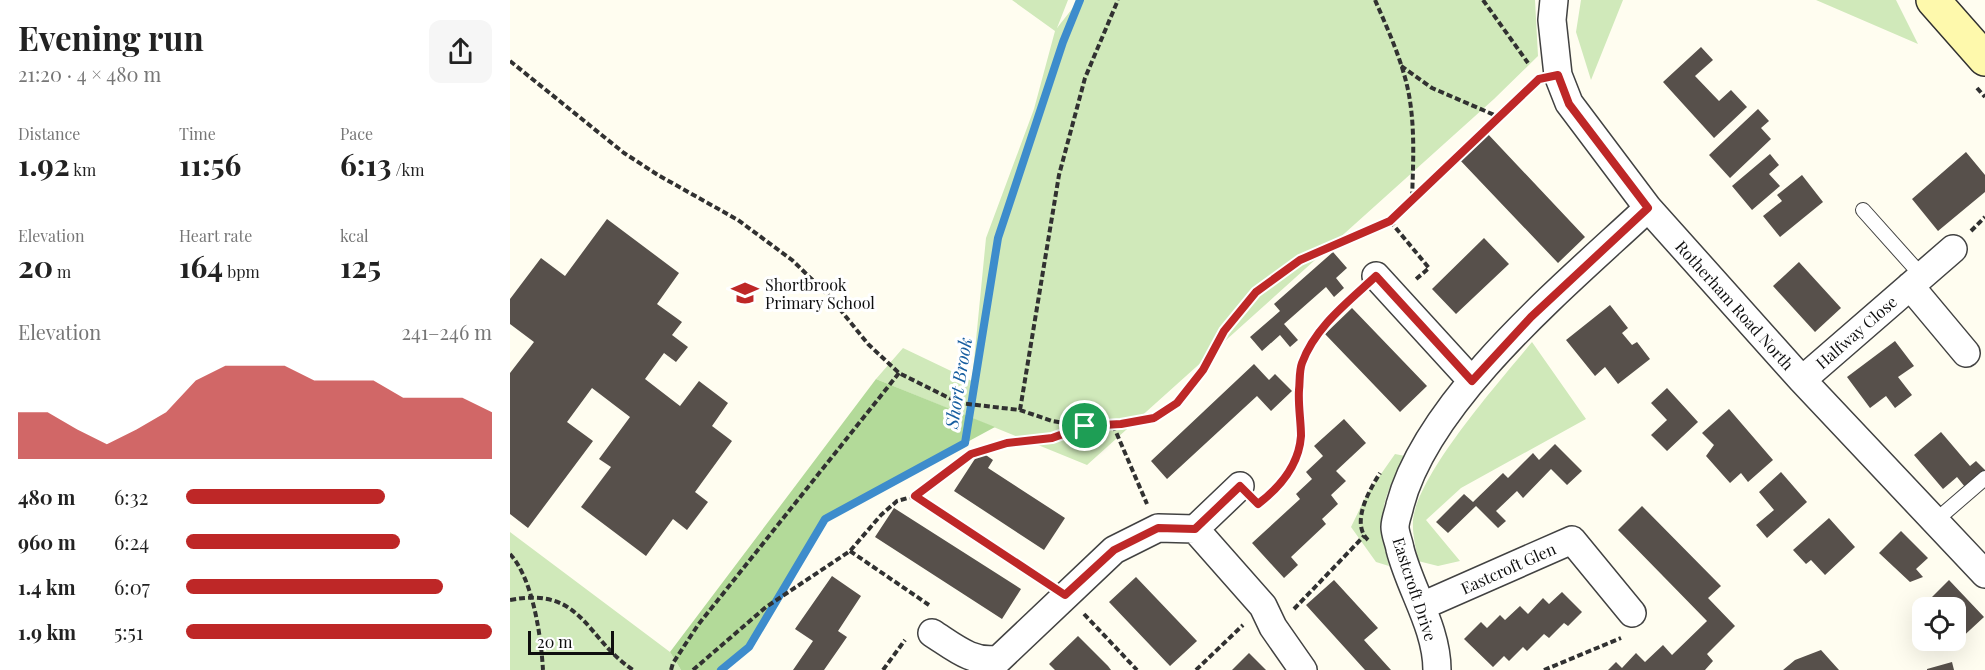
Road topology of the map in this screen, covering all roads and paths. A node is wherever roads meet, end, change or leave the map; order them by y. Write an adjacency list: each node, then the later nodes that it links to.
1 (1118, 0): 23 (path)
2 (1375, 0): 8 (path)
3 (1483, 0): 9 (path)
4 (1554, 0): 9 (street, Rotherham Road North)
5 (1933, 0): 6 (main road)
6 (1985, 59)
7 (510, 61): 20 (path)
8 (1400, 66): 10 (path); 11 (path)
9 (1548, 77): 10 (path); 12 (street, Rotherham Road North)
10 (1499, 117): 11 (path)
11 (1412, 200): 14 (path)
12 (1648, 208): 21 (street, Rotherham Road North); 22 (street, Eastcroft Drive)
13 (1863, 210): 17 (lane)
14 (1390, 221): 18 (path); 24 (path)
15 (1953, 249): 17 (street, Halfway Close)
16 (1376, 276): 18 (street); 27 (path)
17 (1916, 281): 19 (street, Halfway Close); 21 (street, Halfway Close)
18 (1395, 298): 22 (street)
19 (1966, 353)
20 (899, 373): 23 (path); 46 (path)
21 (1802, 380): 29 (street, Rotherham Road North)
22 (1472, 381): 39 (street, Eastcroft Drive)
23 (1020, 410): 25 (path)
24 (1113, 425): 25 (path); 30 (path)
25 (1085, 426): 28 (path)
26 (1985, 478): 29 (lane)
27 (1240, 486): 31 (street)
28 (915, 496): 33 (path); 36 (path)
29 (1934, 522): 35 (street, Rotherham Road North)
30 (1158, 528): 31 (street); 36 (street)
31 (1195, 529): 41 (street)
32 (1364, 536): 41 (path)
33 (850, 551): 42 (path); 47 (path)
34 (510, 554): 37 (path)
35 (1985, 574)
36 (1065, 595): 42 (street); 48 (path)
37 (529, 597): 38 (path); 43 (path); 44 (path)
38 (510, 600)
39 (1422, 606): 40 (street, Eastcroft Glen); 51 (street, Eastcroft Drive)
40 (1632, 613): 52 (path)
41 (1268, 616): 49 (path); 50 (street)
42 (932, 633)
43 (626, 668): 45 (path)
44 (543, 670)
45 (633, 670)
46 (671, 670)
47 (693, 670)
48 (1137, 670)
49 (1196, 670)
50 (1303, 670)
51 (1437, 670)
52 (1544, 670)

